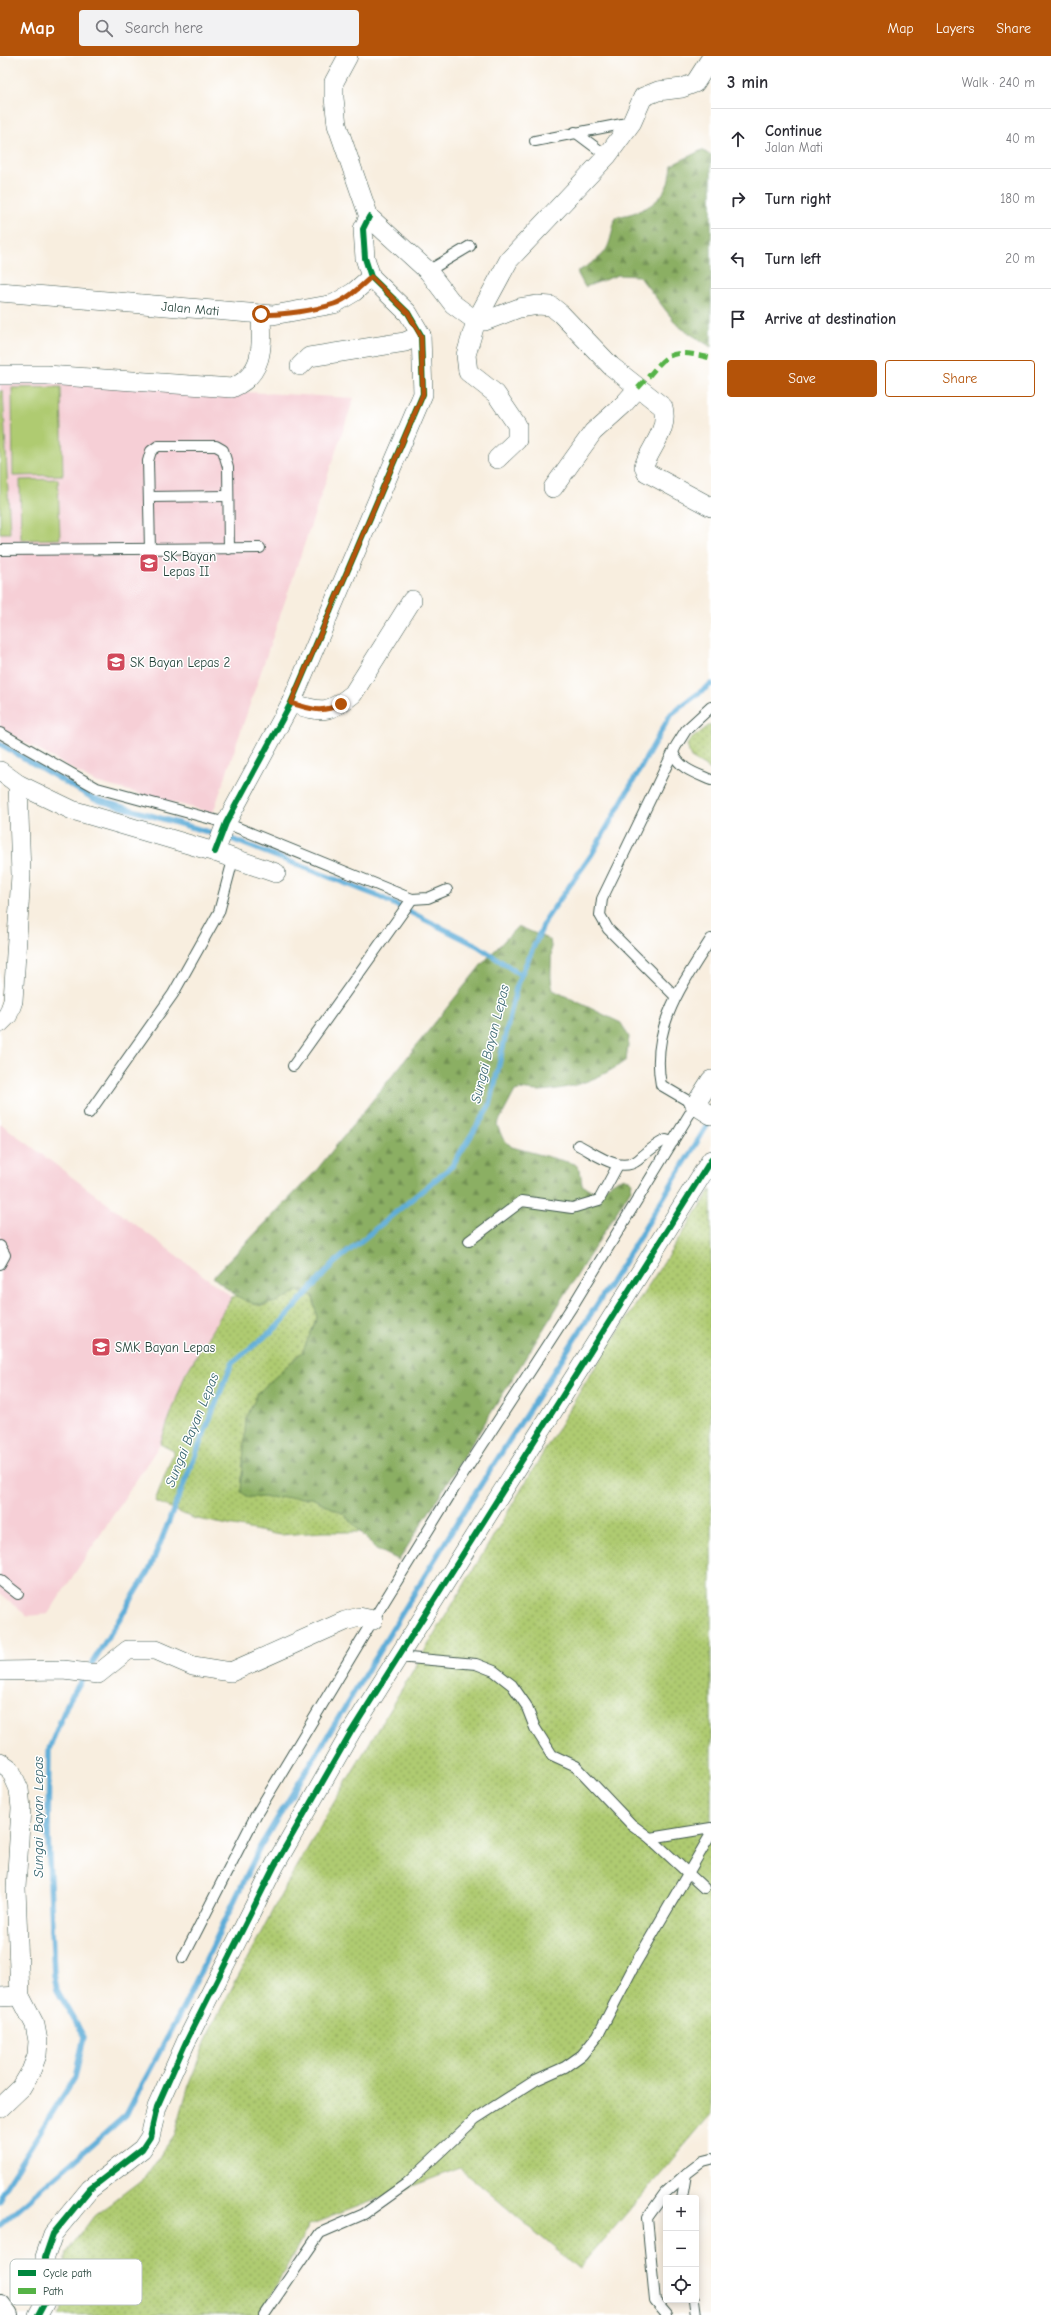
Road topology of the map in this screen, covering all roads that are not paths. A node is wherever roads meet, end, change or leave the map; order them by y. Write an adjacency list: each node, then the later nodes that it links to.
1 (348, 56): 7 (street)
2 (711, 58): 3 (street)
3 (632, 122): 4 (lane); 6 (street)
4 (575, 132): 5 (lane); 6 (lane)
5 (535, 140)
6 (607, 156): 13 (street)
7 (369, 217): 9 (street); 10 (street)
8 (470, 246): 9 (lane)
9 (428, 271): 13 (street)
10 (371, 277): 12 (street, Jalan Mati); 14 (street)
11 (0, 292): 12 (street, Jalan Mati)
12 (261, 314): 16 (street)
13 (476, 321): 17 (street); 18 (street)
14 (421, 336): 15 (street); 28 (street)
15 (300, 366)
16 (0, 375)
17 (638, 388): 19 (street); 22 (street)
18 (497, 459)
19 (553, 488)
20 (228, 496): 21 (lane); 21 (lane); 25 (lane)
21 (149, 497): 24 (lane)
22 (711, 507)
23 (260, 548): 25 (lane)
24 (150, 549): 25 (lane); 26 (lane)
25 (228, 549)
26 (0, 550)
27 (412, 600): 28 (street)
28 (291, 703): 35 (street)
29 (711, 707): 31 (lane)
30 (0, 732): 35 (lane)
31 (673, 753): 33 (lane); 42 (lane)
32 (0, 771): 34 (street)
33 (711, 780)
34 (18, 784): 36 (street); 43 (street)
35 (225, 826): 36 (street); 40 (lane)
36 (215, 849): 37 (street)
37 (233, 860): 38 (street); 47 (lane)
38 (276, 873)
39 (447, 890): 40 (lane)
40 (412, 900): 44 (lane)
41 (711, 939): 42 (lane)
42 (675, 996): 46 (lane)
43 (0, 1022)
44 (293, 1066)
45 (711, 1080): 46 (street)
46 (703, 1110): 48 (lane)
47 (89, 1113)
48 (673, 1142): 51 (lane); 57 (lane)
49 (578, 1145): 51 (lane)
50 (711, 1160): 58 (street)
51 (618, 1165): 52 (lane)
52 (469, 1241)
53 (0, 1246): 54 (lane)
54 (0, 1264)
55 (0, 1580): 56 (lane)
56 (18, 1594)
57 (373, 1620): 59 (street); 66 (lane)
58 (398, 1657): 63 (lane); 73 (street)
59 (0, 1671)
60 (0, 1762): 67 (street)
61 (711, 1828): 63 (lane)
62 (711, 1834): 64 (lane)
63 (650, 1838): 64 (lane)
64 (688, 1872): 65 (lane); 79 (lane)
65 (704, 1888)
66 (184, 1958)
67 (20, 1996): 68 (street); 69 (street)
68 (0, 1997)
69 (0, 2108)
70 (711, 2159): 71 (lane)
71 (686, 2174): 72 (lane); 80 (lane)
72 (682, 2195)
73 (45, 2259)
74 (694, 2303): 81 (lane)
75 (43, 2305): 78 (street)
76 (0, 2306): 77 (highway)
77 (7, 2315)
78 (38, 2315)
79 (264, 2315)
80 (667, 2315)
81 (696, 2315)

